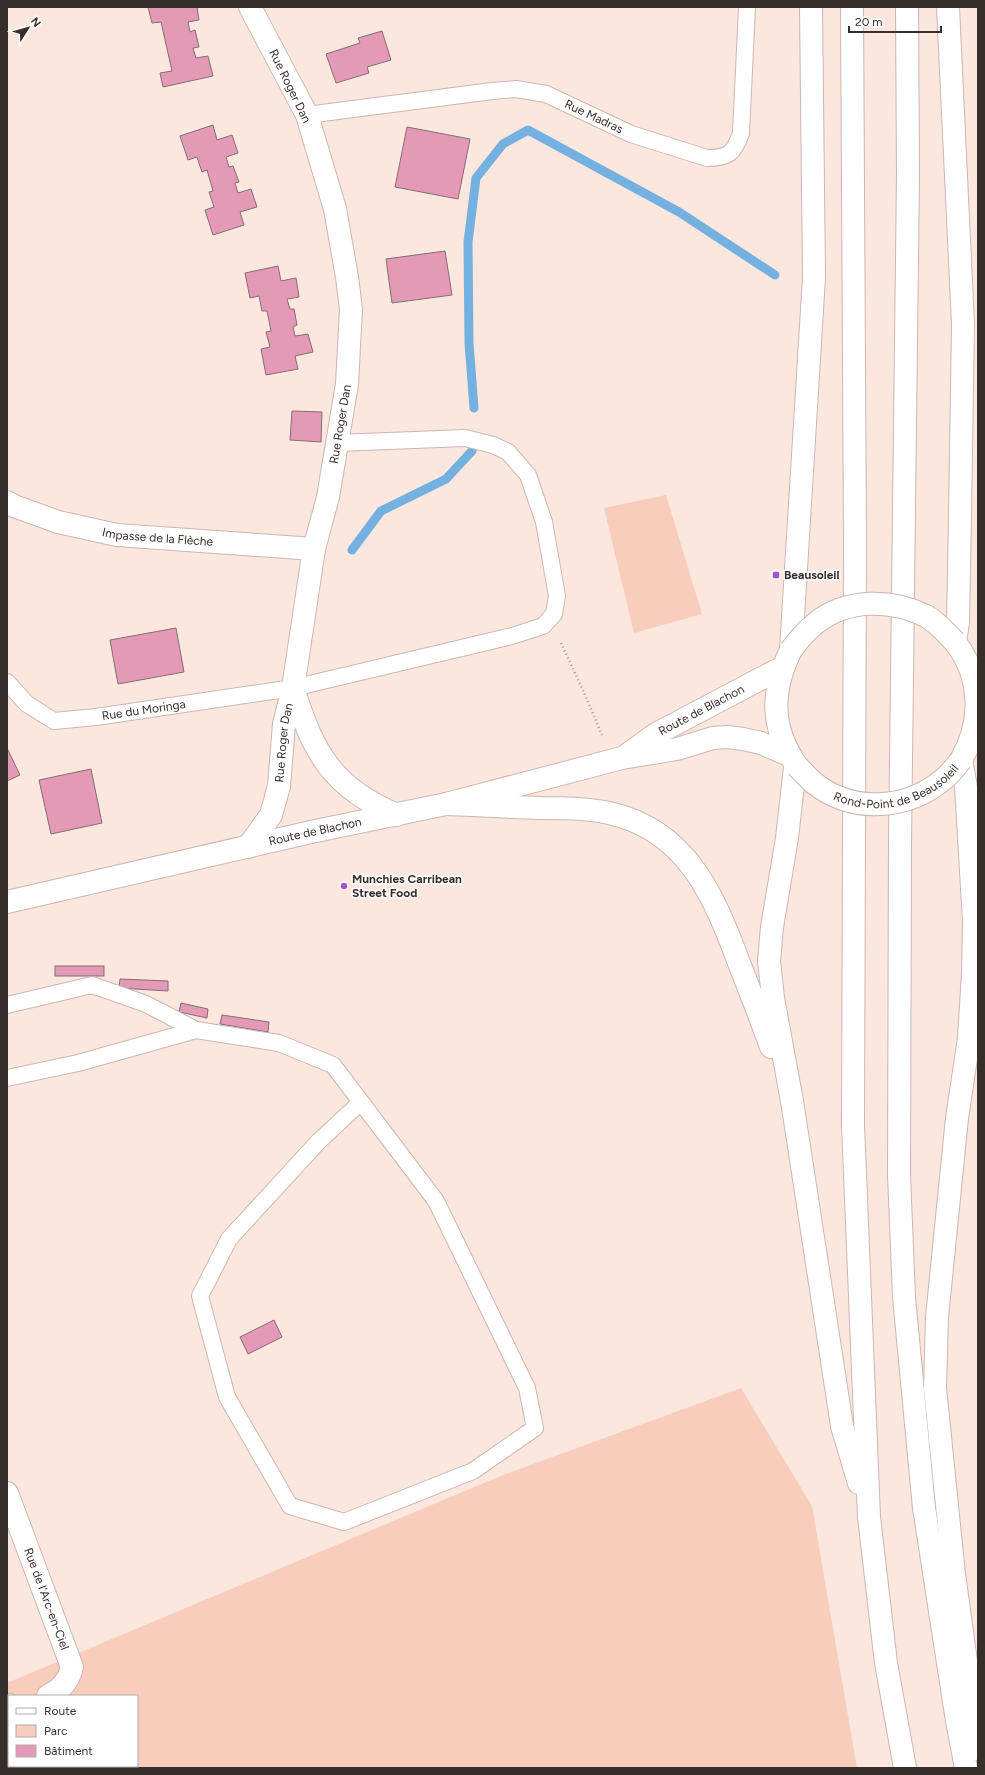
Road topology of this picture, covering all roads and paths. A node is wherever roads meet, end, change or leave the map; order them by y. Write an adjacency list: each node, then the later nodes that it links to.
1 (250, 7): 7 (main road, Rue Roger Dan)
2 (747, 7): 7 (lane, Rue Madras)
3 (811, 7): 13 (main road)
4 (852, 7): 29 (main road)
5 (907, 7): 33 (main road)
6 (948, 7): 12 (main road)
7 (307, 115): 8 (main road, Rue Roger Dan)
8 (337, 443): 10 (main road, Rue Roger Dan); 11 (lane)
9 (9, 507): 10 (main road, Impasse de la Flèche)
10 (314, 549): 15 (main road, Rue Roger Dan)
11 (550, 619): 15 (lane, Rue du Moringa); 17 (path)
12 (965, 649): 13 (main road, Rond-Point de Beausoleil, bridge); 16 (main road, Rond-Point de Beausoleil)
13 (787, 658): 17 (main road, Route de Blachon); 18 (main road, Rond-Point de Beausoleil)
14 (7, 682): 15 (lane, Rue du Moringa)
15 (293, 688): 20 (main road); 21 (main road, Rue Roger Dan)
16 (968, 750): 18 (main road, Rond-Point de Beausoleil, bridge); 31 (main road)
17 (617, 759): 18 (main road, Route de Blachon); 19 (main road, Route de Blachon)
18 (793, 760): 26 (main road)
19 (446, 804): 20 (main road, Route de Blachon); 26 (main road)
20 (397, 815): 21 (main road, Route de Blachon)
21 (248, 846): 22 (main road, Route de Blachon)
22 (7, 902)
23 (7, 1004): 24 (lane)
24 (196, 1030): 25 (lane); 27 (lane)
25 (7, 1078)
26 (792, 1101): 29 (main road)
27 (361, 1102): 27 (lane)
28 (7, 1493): 30 (main road, Rue de l'Arc-en-Ciel)
29 (869, 1517): 32 (main road)
30 (50, 1695)
31 (978, 1749)
32 (905, 1768)
33 (966, 1768)

